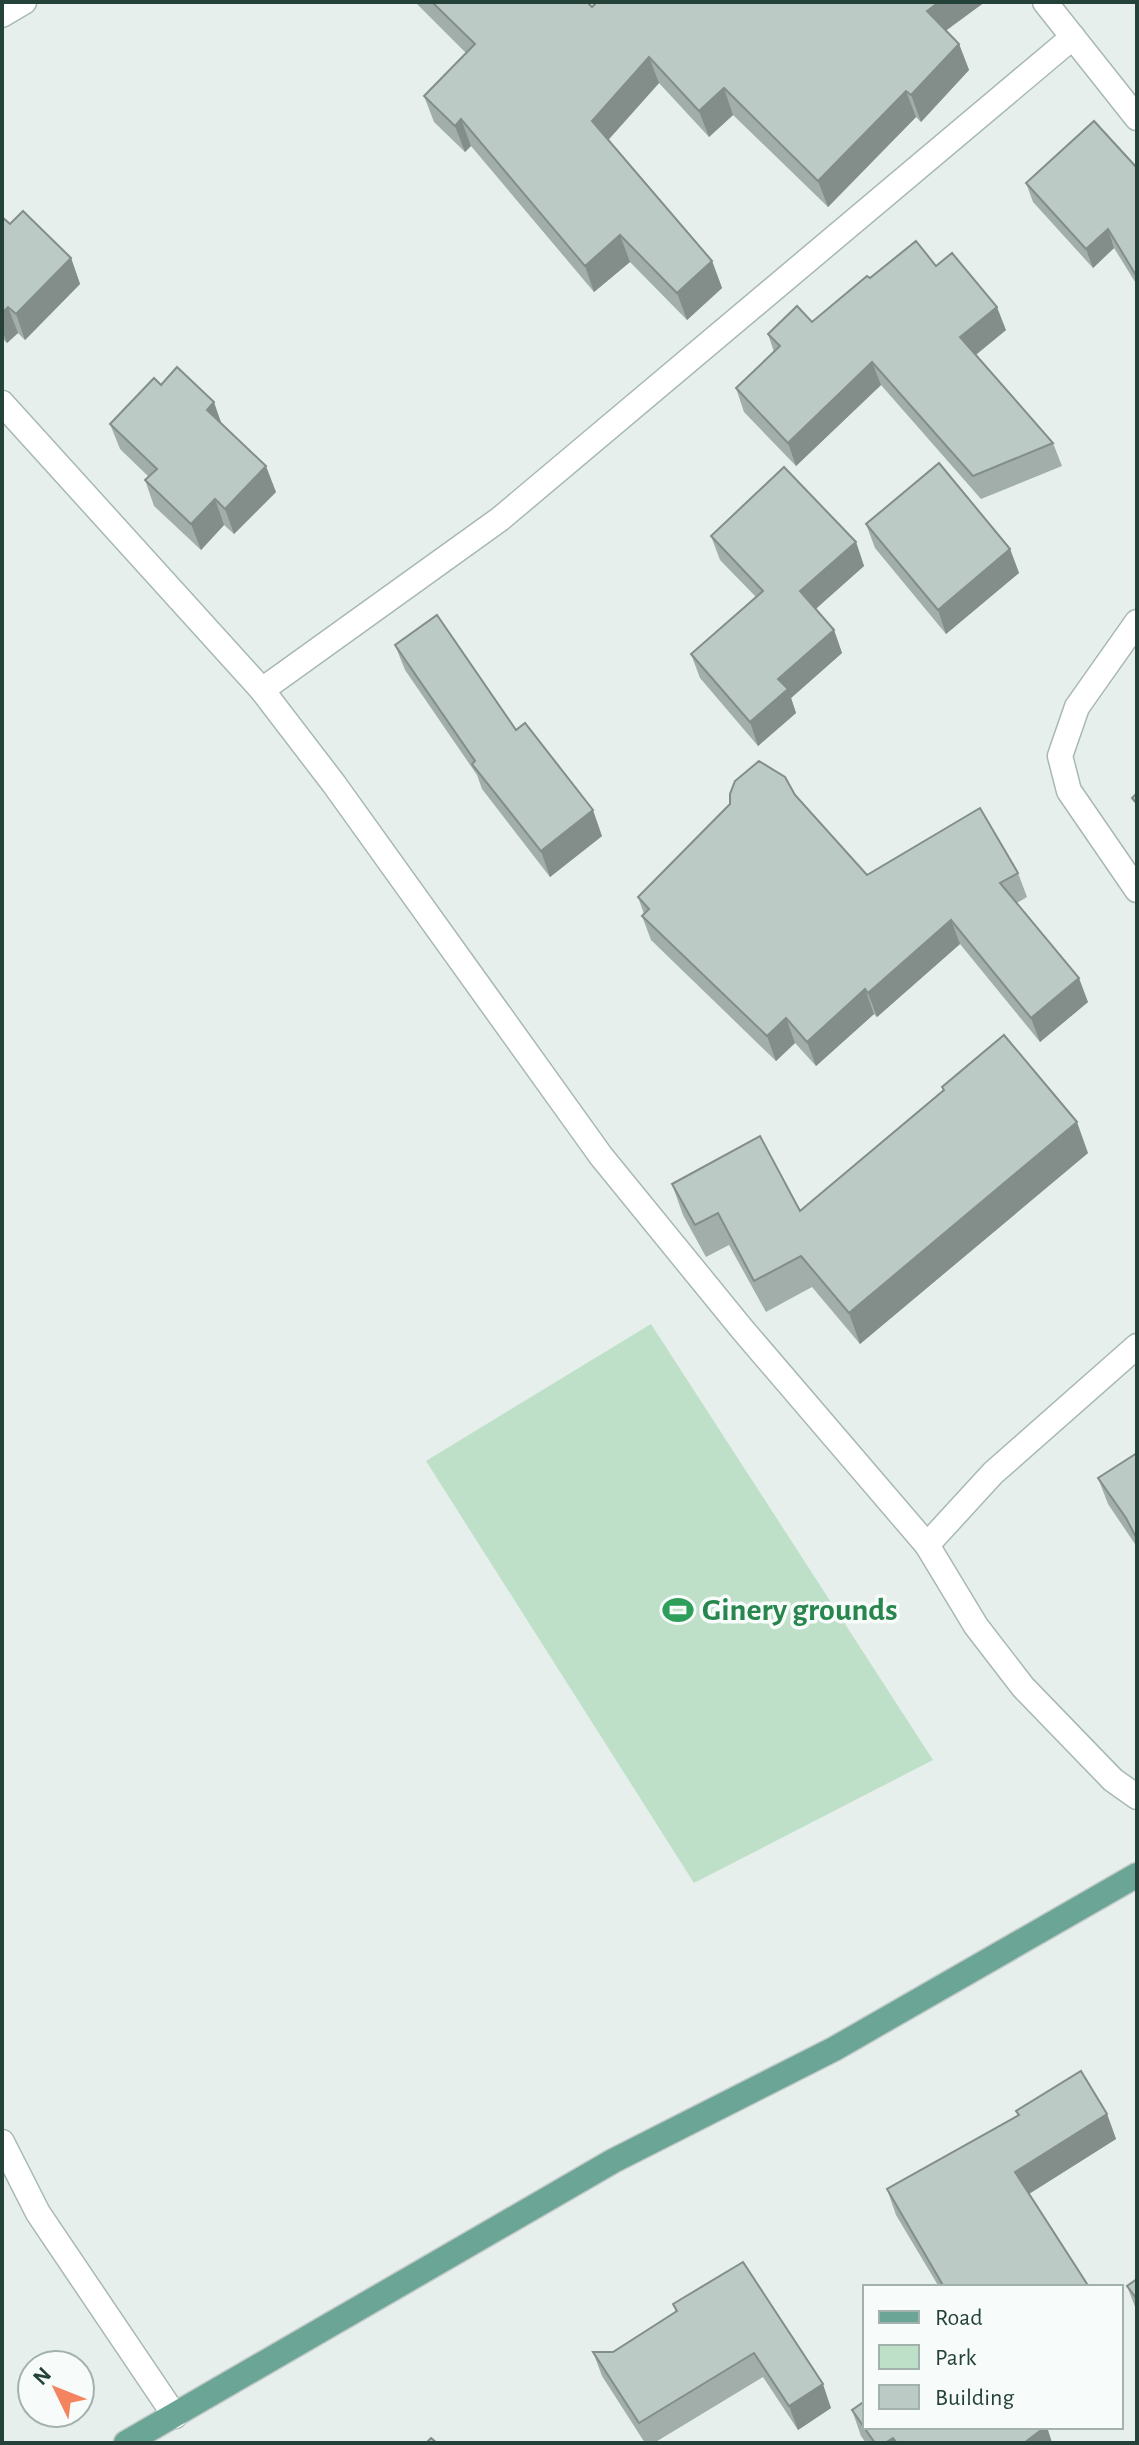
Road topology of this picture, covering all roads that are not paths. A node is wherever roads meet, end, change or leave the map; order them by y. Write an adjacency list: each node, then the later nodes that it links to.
1 (24, 2): 3 (street)
2 (1045, 2): 4 (street)
3 (2, 15)
4 (1073, 37): 5 (street); 8 (street)
5 (1137, 118)
6 (2, 403): 8 (street)
7 (1137, 622): 9 (street)
8 (262, 690): 11 (street)
9 (1137, 890)
10 (1137, 1346): 11 (street)
11 (927, 1545): 12 (street)
12 (1137, 1797)
13 (1135, 1879): 15 (main road)
14 (2, 2142): 15 (street)
15 (175, 2416): 16 (main road)
16 (126, 2443)

